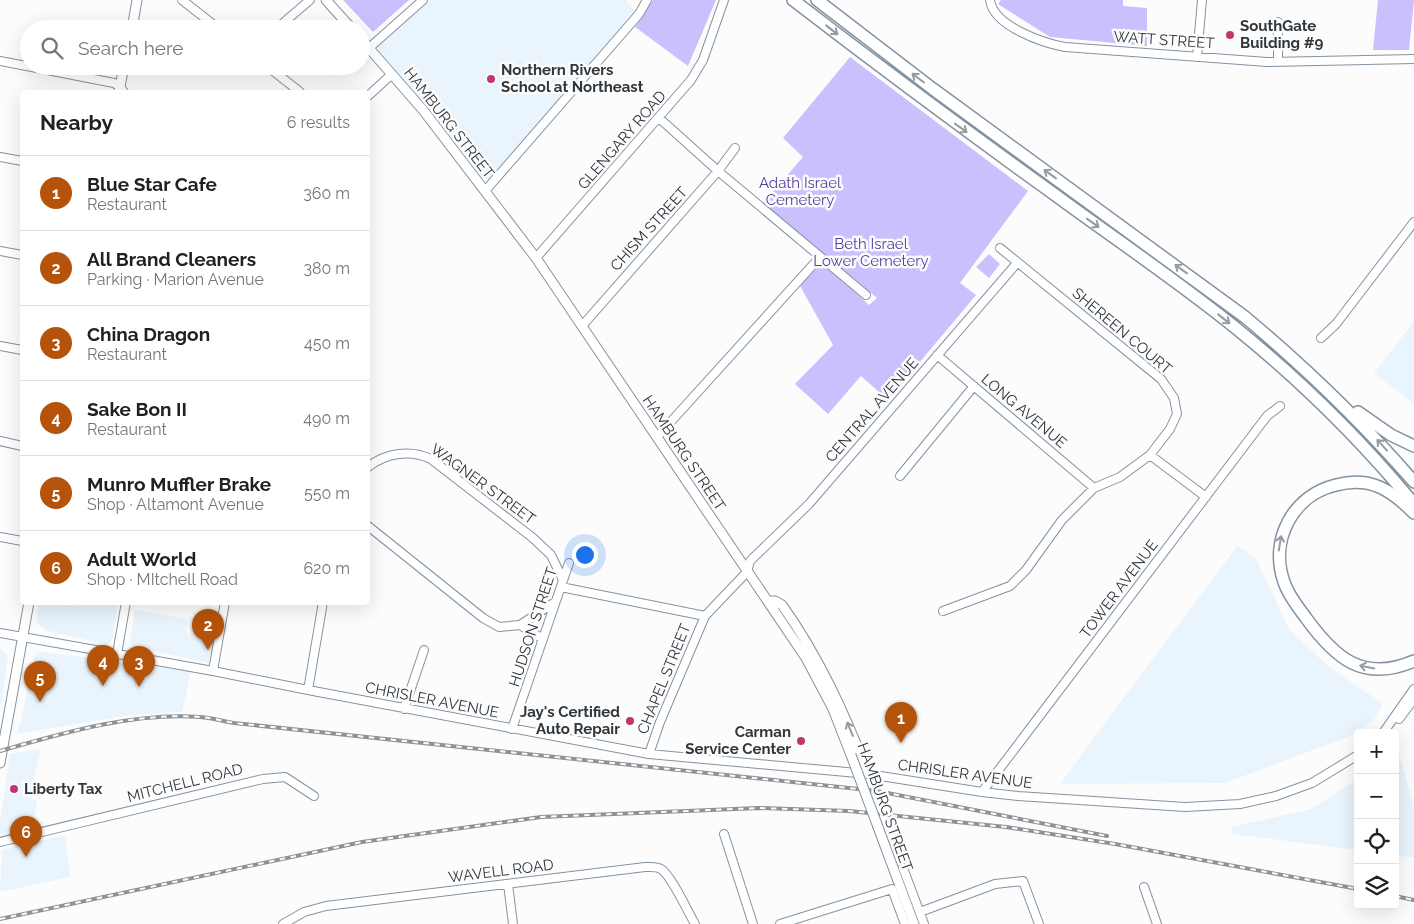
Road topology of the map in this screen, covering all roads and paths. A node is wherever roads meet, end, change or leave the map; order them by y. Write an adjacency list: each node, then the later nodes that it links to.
1 (137, 0): 12 (main road)
2 (182, 0): 13 (street)
3 (310, 0): 14 (street)
4 (326, 0): 15 (main road)
5 (423, 0): 17 (street)
6 (646, 0): 37 (street)
7 (793, 0): 64 (highway, one-way to 64)
8 (817, 0): 51 (highway, one-way to 8)
9 (990, 0): 19 (street, WATT STREET)
10 (1202, 0): 19 (street)
11 (724, 1): 32 (street, GLENGARY ROAD)
12 (134, 20)
13 (208, 20)
14 (287, 20)
15 (344, 20)
16 (1278, 22): 22 (street)
17 (370, 47)
18 (370, 49): 24 (main road, HAMBURG STREET)
19 (1197, 57): 22 (street, WATT STREET)
20 (1414, 59): 22 (street, WATT STREET)
21 (0, 61): 23 (street)
22 (1278, 62)
23 (20, 65)
24 (392, 74): 31 (street); 37 (main road, HAMBURG STREET)
25 (73, 75): 28 (street)
26 (123, 75): 29 (main road)
27 (278, 75): 30 (street)
28 (120, 90)
29 (121, 90)
30 (297, 90)
31 (370, 94)
32 (659, 118): 36 (street); 43 (street, GLENGARY ROAD)
33 (734, 148): 36 (street, CHISM STREET)
34 (0, 157): 35 (street)
35 (20, 161)
36 (718, 172): 42 (street); 46 (street, CHISM STREET)
37 (485, 191): 43 (main road, HAMBURG STREET)
38 (1414, 222): 47 (street)
39 (1000, 248): 44 (street, SHEREEN COURT)
40 (0, 251): 41 (street)
41 (20, 255)
42 (820, 257): 45 (street); 54 (street)
43 (536, 258): 46 (main road, HAMBURG STREET)
44 (1017, 262): 50 (street, CENTRAL AVENUE); 58 (street, SHEREEN COURT)
45 (866, 295)
46 (582, 326): 54 (main road, HAMBURG STREET)
47 (1321, 338)
48 (0, 346): 49 (street)
49 (20, 350)
50 (937, 355): 52 (street, LONG AVENUE); 70 (street, CENTRAL AVENUE)
51 (1292, 357): 57 (highway); 61 (highway, one-way to 51)
52 (974, 386): 60 (street); 62 (street, LONG AVENUE)
53 (1280, 406): 63 (street, TOWER AVENUE)
54 (657, 438): 70 (main road, HAMBURG STREET)
55 (0, 441): 56 (street)
56 (20, 446)
57 (1414, 446)
58 (1150, 455): 62 (street, SHEREEN COURT); 63 (street)
59 (370, 465): 71 (street, WAGNER STREET)
60 (900, 476)
61 (1414, 482)
62 (1094, 488): 78 (street, SHEREEN COURT)
63 (1206, 497): 100 (street, TOWER AVENUE)
64 (1414, 504)
65 (1414, 513): 86 (highway, one-way to 65)
66 (370, 528): 80 (street)
67 (0, 537): 68 (street)
68 (20, 541)
69 (569, 562): 71 (street, HUDSON STREET)
70 (747, 572): 72 (main road, HAMBURG STREET); 79 (street, CHAPEL STREET)
71 (562, 583): 73 (street, HUDSON STREET); 79 (street)
72 (769, 601): 99 (main road, one-way to 72); 114 (main road, HAMBURG STREET, bridge)
73 (556, 602): 80 (street); 83 (street, HUDSON STREET)
74 (28, 605): 82 (main road)
75 (125, 605): 85 (street)
76 (224, 605): 87 (street)
77 (322, 605): 89 (street)
78 (943, 611)
79 (704, 616): 96 (street, CHAPEL STREET)
80 (520, 625): 83 (street)
81 (0, 633): 82 (street, CHRISLER AVENUE)
82 (22, 638): 85 (street, CHRISLER AVENUE); 95 (main road)
83 (543, 639): 92 (street, HUDSON STREET)
84 (424, 650): 91 (street)
85 (117, 654): 87 (street, CHRISLER AVENUE)
86 (1414, 661)
87 (213, 671): 89 (street, CHRISLER AVENUE)
88 (1414, 689): 93 (street)
89 (308, 690): 91 (street, CHRISLER AVENUE)
90 (1414, 699): 94 (street)
91 (404, 709): 92 (street, CHRISLER AVENUE)
92 (512, 729): 96 (street, CHRISLER AVENUE)
93 (1387, 729)
94 (1388, 729)
95 (3, 733): 98 (main road)
96 (648, 754): 99 (street, CHRISLER AVENUE)
97 (1354, 758): 100 (street, CHRISLER AVENUE)
98 (0, 764)
99 (868, 774): 100 (street, CHRISLER AVENUE)
100 (982, 792)
101 (314, 796): 103 (street, MITCHELL ROAD)
102 (724, 834): 111 (street)
103 (0, 842)
104 (903, 868): 107 (street)
105 (508, 884): 108 (street, WAVELL ROAD); 109 (street); 110 (street, WAVELL ROAD)
106 (1144, 887): 117 (street)
107 (920, 912): 115 (street); 116 (street)
108 (284, 924)
109 (513, 924)
110 (695, 924)
111 (753, 924)
112 (780, 924): 113 (street)
113 (905, 924)
114 (914, 924)
115 (924, 924)
116 (1039, 924)
117 (1157, 924)

